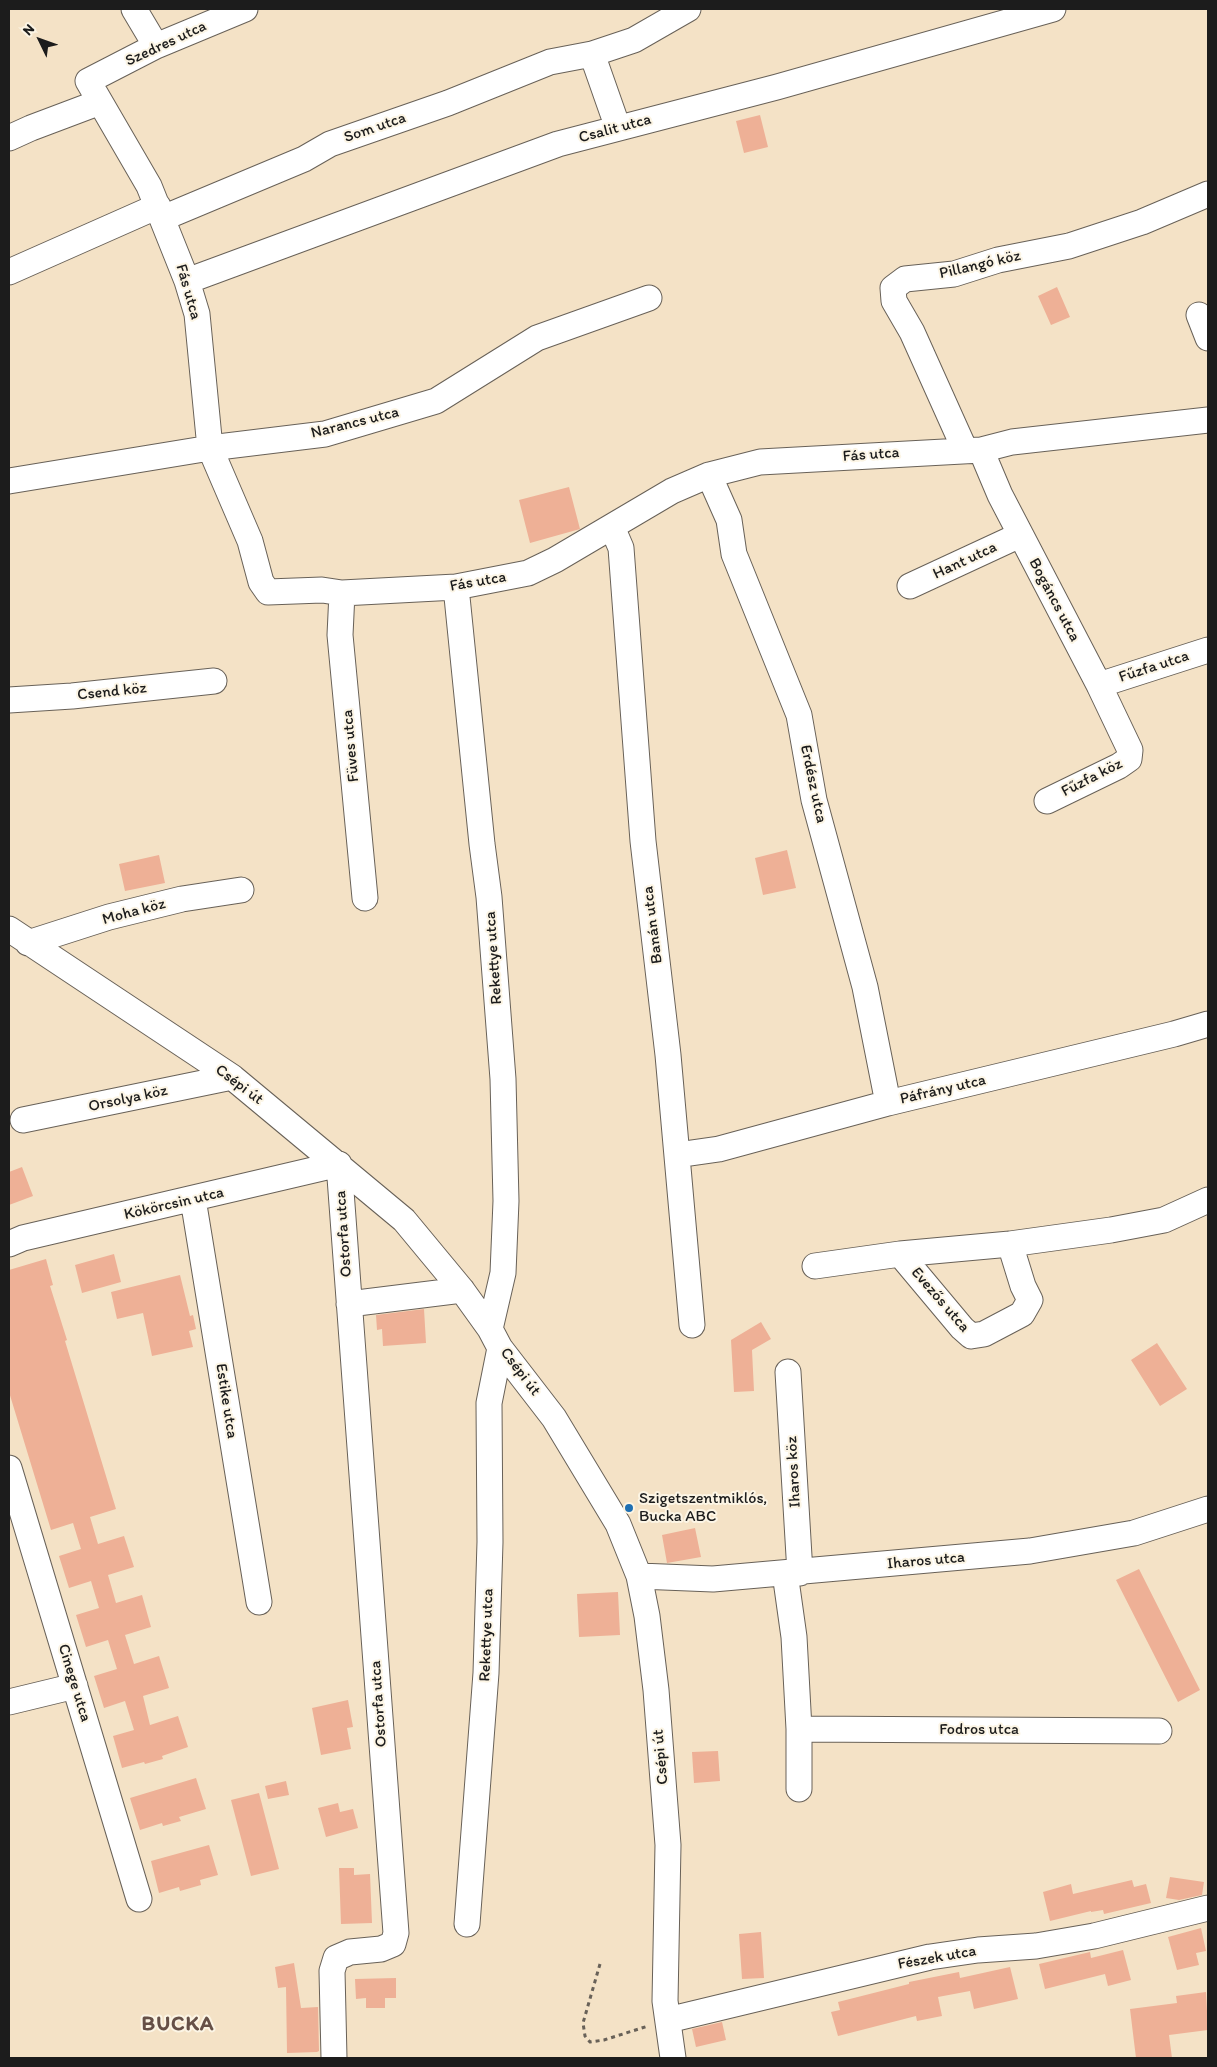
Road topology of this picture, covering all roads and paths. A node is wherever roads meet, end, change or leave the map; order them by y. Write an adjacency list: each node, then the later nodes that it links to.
1 (134, 9): 5 (street)
2 (245, 9): 5 (street, Szedres utca)
3 (688, 9): 6 (street, Som utca)
4 (1053, 9): 8 (street, Csalit utca)
5 (156, 46): 7 (street, Szedres utca)
6 (592, 54): 8 (street); 11 (street, Som utca)
7 (94, 92): 9 (street, Szedres utca); 11 (street, Fás utca)
8 (618, 128): 13 (street, Csalit utca)
9 (9, 138)
10 (1208, 194): 19 (street, Pillangó köz)
11 (160, 212): 12 (street, Som utca); 13 (street, Fás utca)
12 (9, 272)
13 (187, 281): 18 (street, Fás utca)
14 (649, 298): 18 (street, Narancs utca)
15 (1199, 315): 16 (street)
16 (1208, 338)
17 (1208, 420): 19 (street, Fás utca)
18 (210, 448): 21 (street, Narancs utca); 26 (street, Fás utca)
19 (973, 450): 20 (street, Fás utca); 23 (street, Bogáncs utca)
20 (709, 475): 22 (street, Fás utca); 38 (street, Erdész utca)
21 (9, 481)
22 (612, 527): 25 (street, Fás utca); 40 (street, Banán utca)
23 (1020, 535): 24 (street, Hant utca); 29 (street, Bogáncs utca)
24 (910, 586)
25 (456, 587): 26 (street, Fás utca); 51 (street, Rekettye utca)
26 (342, 593): 34 (street, Füves utca)
27 (1208, 650): 29 (street, Fűzfa utca)
28 (214, 681): 30 (street, Csend köz)
29 (1099, 685): 31 (street, Bogáncs utca)
30 (9, 700)
31 (1130, 750): 32 (street, Fűzfa köz)
32 (1047, 801)
33 (241, 890): 35 (street, Moha köz)
34 (365, 898)
35 (18, 936): 37 (street, Csépi út)
36 (1208, 1024): 38 (street, Páfrány utca)
37 (232, 1077): 39 (street, Orsolya köz); 41 (street, Csépi út)
38 (888, 1103): 40 (street, Páfrány utca)
39 (23, 1120)
40 (677, 1155): 50 (street, Banán utca)
41 (339, 1164): 42 (street, Kökörcsin utca); 48 (street, Csépi út); 49 (street, Ostorfa utca)
42 (193, 1199): 44 (street, Kökörcsin utca); 57 (street, Estike utca)
43 (1208, 1200): 45 (street, Evezős utca)
44 (9, 1244)
45 (1010, 1244): 46 (street, Evezős utca); 46 (street, Evezős utca)
46 (900, 1254): 47 (street, Evezős utca)
47 (815, 1266)
48 (462, 1290): 49 (street); 51 (street, Csépi út)
49 (349, 1304): 68 (street, Ostorfa utca)
50 (692, 1325)
51 (495, 1338): 56 (street, Csépi út); 65 (street, Rekettye utca)
52 (788, 1372): 55 (street, Iharos köz)
53 (9, 1468): 58 (street, Cinege utca)
54 (1208, 1509): 55 (street, Iharos utca)
55 (793, 1573): 56 (street, Iharos utca); 60 (street)
56 (639, 1576): 67 (street, Csépi út)
57 (258, 1602)
58 (75, 1686): 59 (street); 63 (street, Cinege utca)
59 (9, 1702)
60 (799, 1729): 61 (street, Fodros utca); 62 (street)
61 (1159, 1731)
62 (799, 1789)
63 (140, 1899)
64 (1208, 1908): 67 (street, Fészek utca)
65 (467, 1924)
66 (600, 1964): 67 (path)
67 (668, 2020): 69 (street, Csépi út)
68 (334, 2058)
69 (673, 2058)

